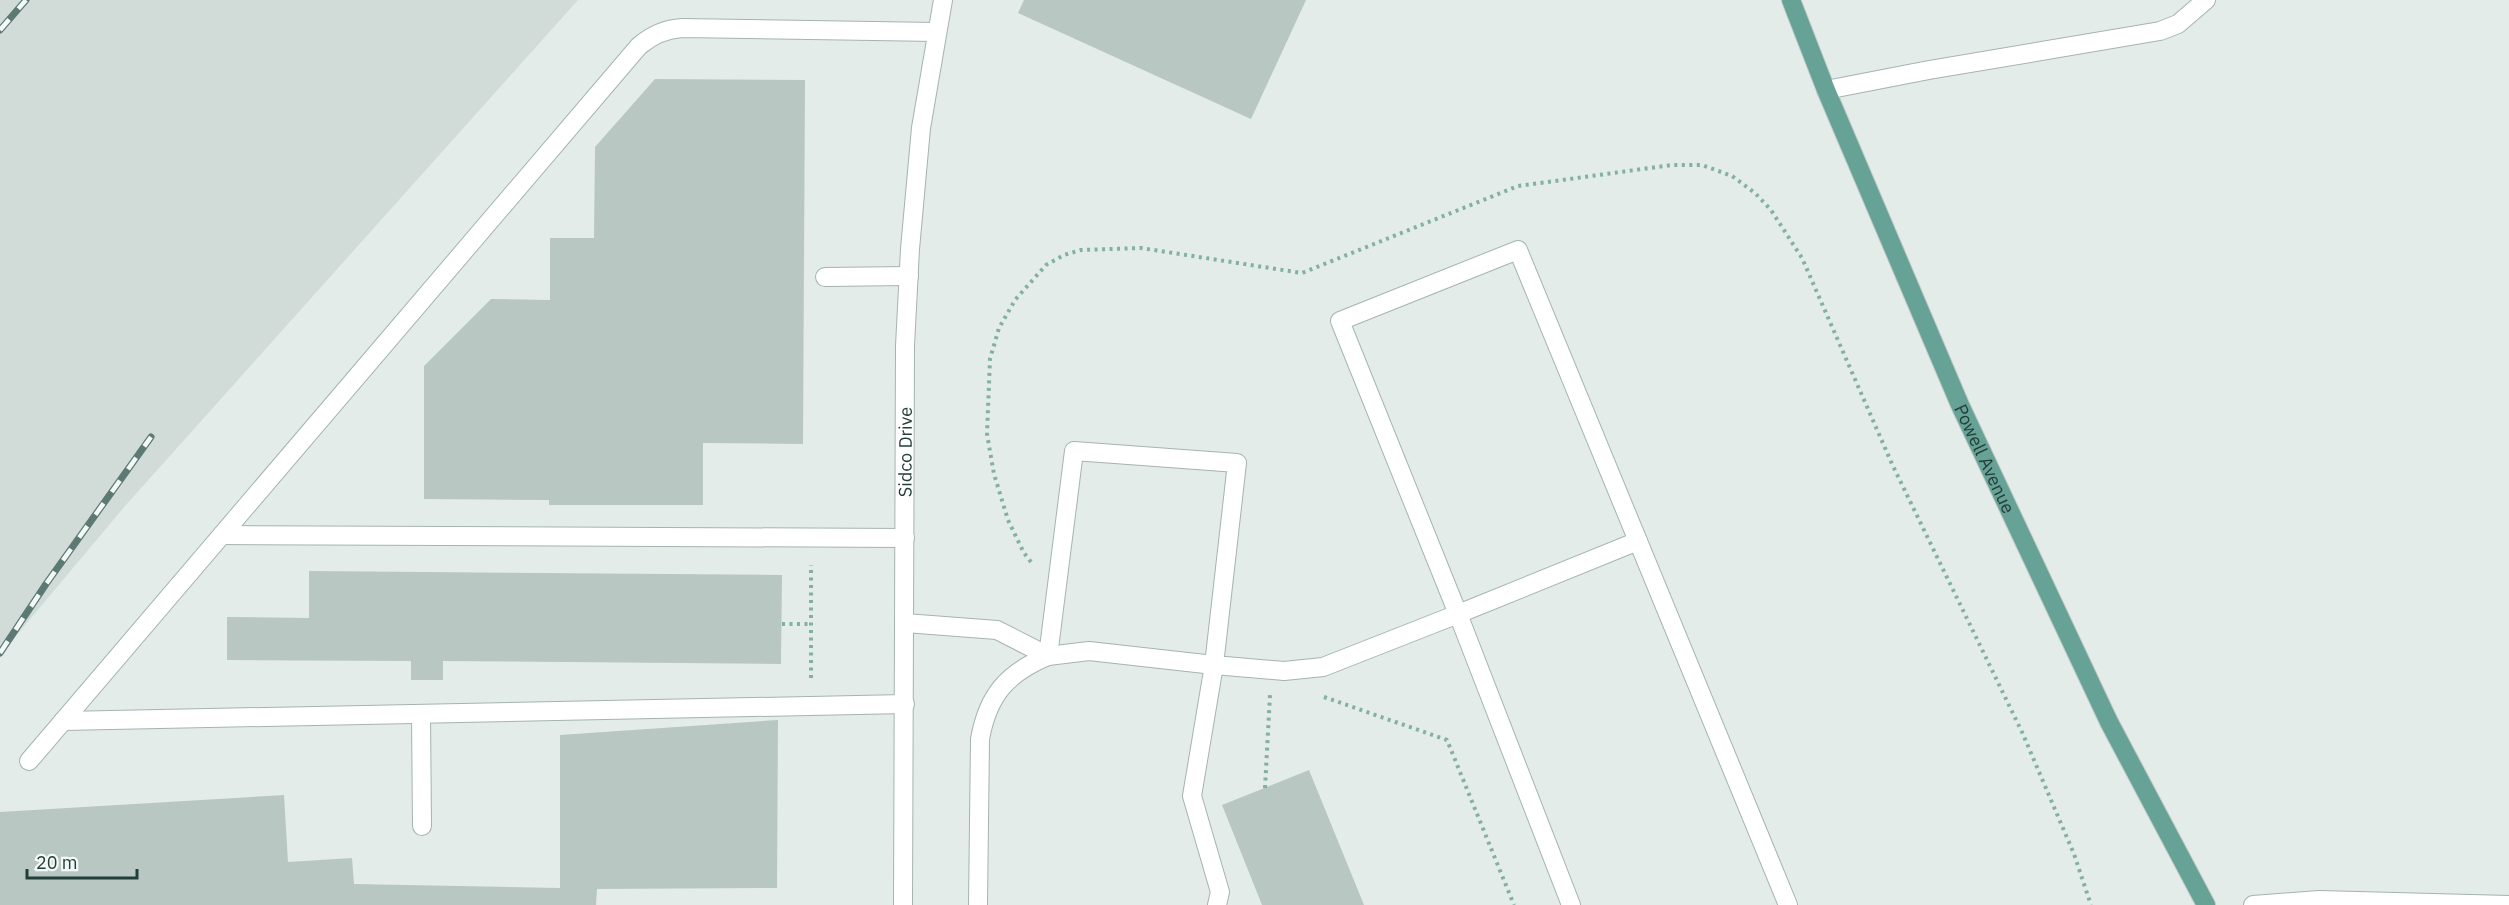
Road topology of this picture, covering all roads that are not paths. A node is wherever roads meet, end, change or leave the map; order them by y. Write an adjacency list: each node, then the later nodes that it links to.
1 (943, 0): 4 (street, Sidco Drive)
2 (1791, 0): 5 (main road, Powell Avenue)
3 (2205, 0): 5 (street)
4 (936, 32): 6 (street, Sidco Drive); 8 (street)
5 (1826, 90): 25 (main road, Powell Avenue)
6 (909, 276): 7 (street); 9 (street, Sidco Drive)
7 (825, 277)
8 (222, 535): 9 (street); 17 (street)
9 (905, 538): 12 (street, Sidco Drive)
10 (1638, 541): 11 (street); 11 (street); 24 (street)
11 (1458, 614): 14 (street); 23 (street)
12 (905, 623): 13 (street); 15 (street, Sidco Drive)
13 (1048, 656): 14 (street); 14 (street); 21 (street)
14 (1214, 665): 22 (street)
15 (905, 704): 16 (street); 20 (street, Sidco Drive)
16 (421, 714): 17 (street); 19 (street)
17 (63, 721): 18 (street)
18 (29, 761)
19 (422, 826)
20 (903, 905)
21 (978, 905)
22 (1217, 905)
23 (1571, 905)
24 (1788, 905)
25 (2206, 905)
26 (2253, 905): 27 (street)
27 (2509, 905)

